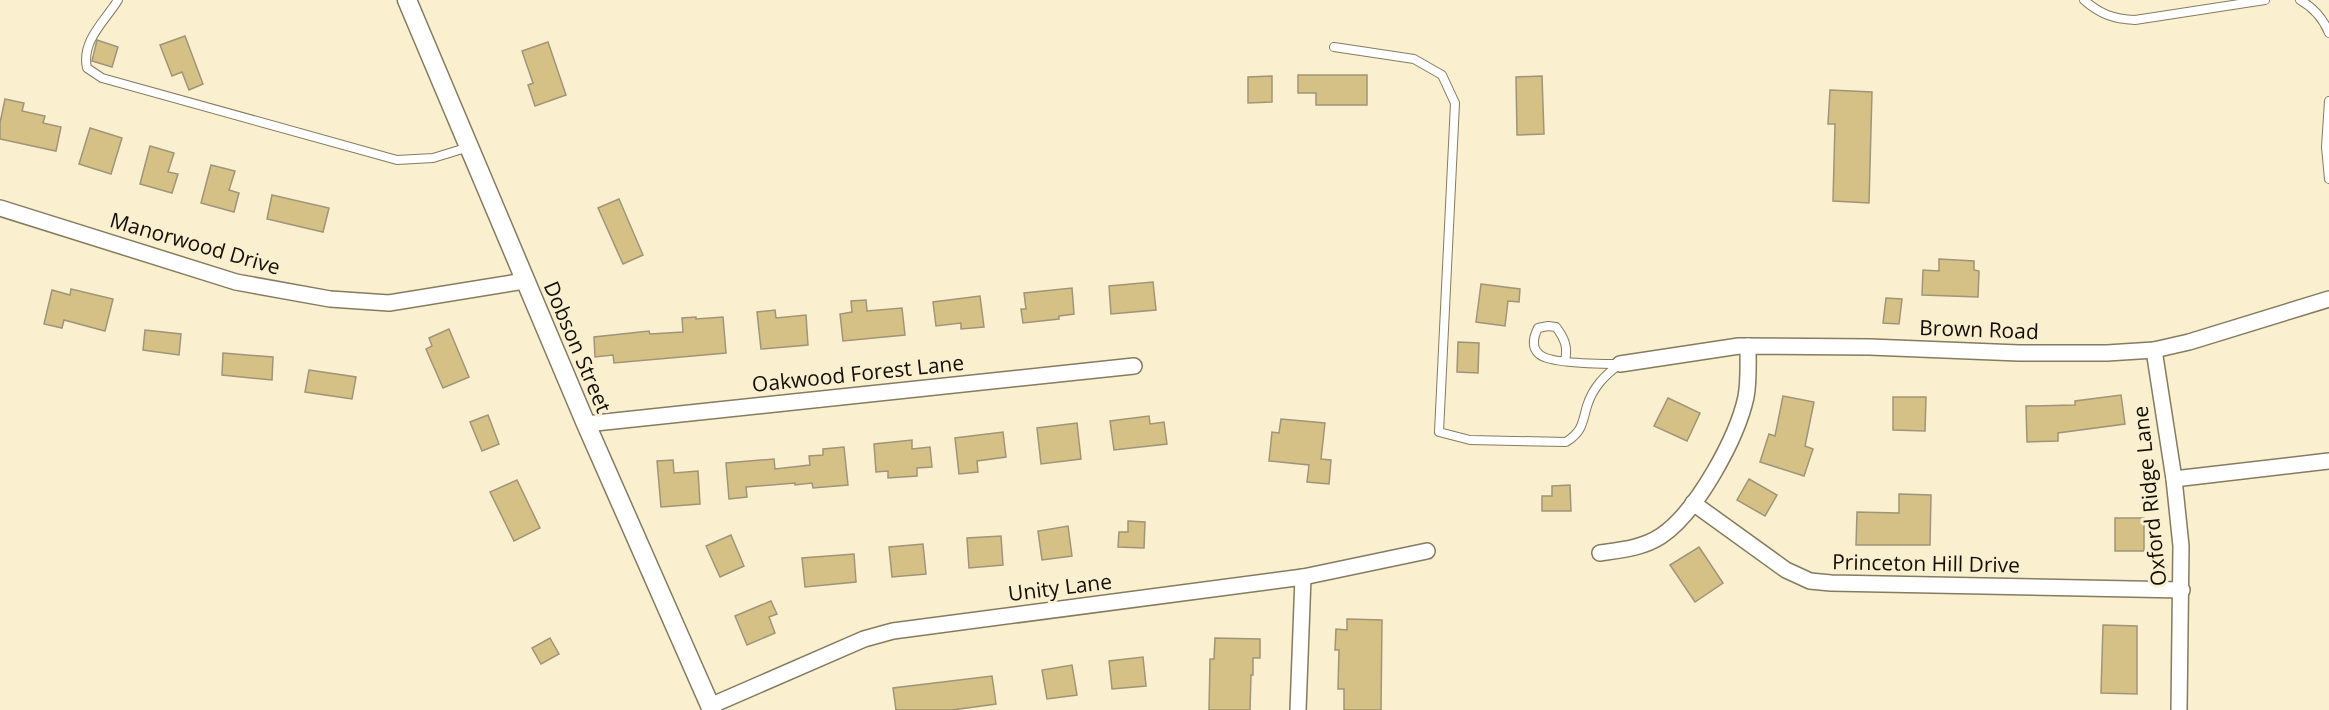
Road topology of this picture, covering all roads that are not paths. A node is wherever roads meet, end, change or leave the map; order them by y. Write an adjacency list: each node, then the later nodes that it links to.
1 (118, 0): 9 (lane)
2 (407, 0): 9 (street, Dobson Street)
3 (2084, 0): 4 (lane)
4 (2265, 0)
5 (2300, 0): 6 (lane)
6 (2329, 33)
7 (1335, 48): 17 (lane)
8 (2329, 101): 10 (lane)
9 (469, 147): 12 (street, Dobson Street)
10 (2329, 179)
11 (0, 208): 12 (street, Manorwood Drive)
12 (524, 281): 19 (street, Dobson Street)
13 (2329, 299): 15 (street, Brown Road)
14 (1748, 346): 15 (street, Brown Road); 17 (street, Brown Road); 22 (street)
15 (2154, 350): 21 (street, Oxford Ridge Lane)
16 (1565, 361): 16 (lane); 17 (lane)
17 (1620, 364)
18 (1134, 366): 19 (street, Oakwood Forest Lane)
19 (586, 424): 27 (street, Dobson Street)
20 (2329, 461): 21 (street)
21 (2174, 479): 26 (street, Oxford Ridge Lane)
22 (1693, 503): 24 (street); 26 (street, Princeton Hill Drive)
23 (1427, 551): 25 (street, Unity Lane)
24 (1600, 553)
25 (1303, 577): 27 (street, Unity Lane); 28 (street)
26 (2182, 590): 29 (street, Oxford Ridge Lane)
27 (711, 708)
28 (1298, 710)
29 (2179, 710)

